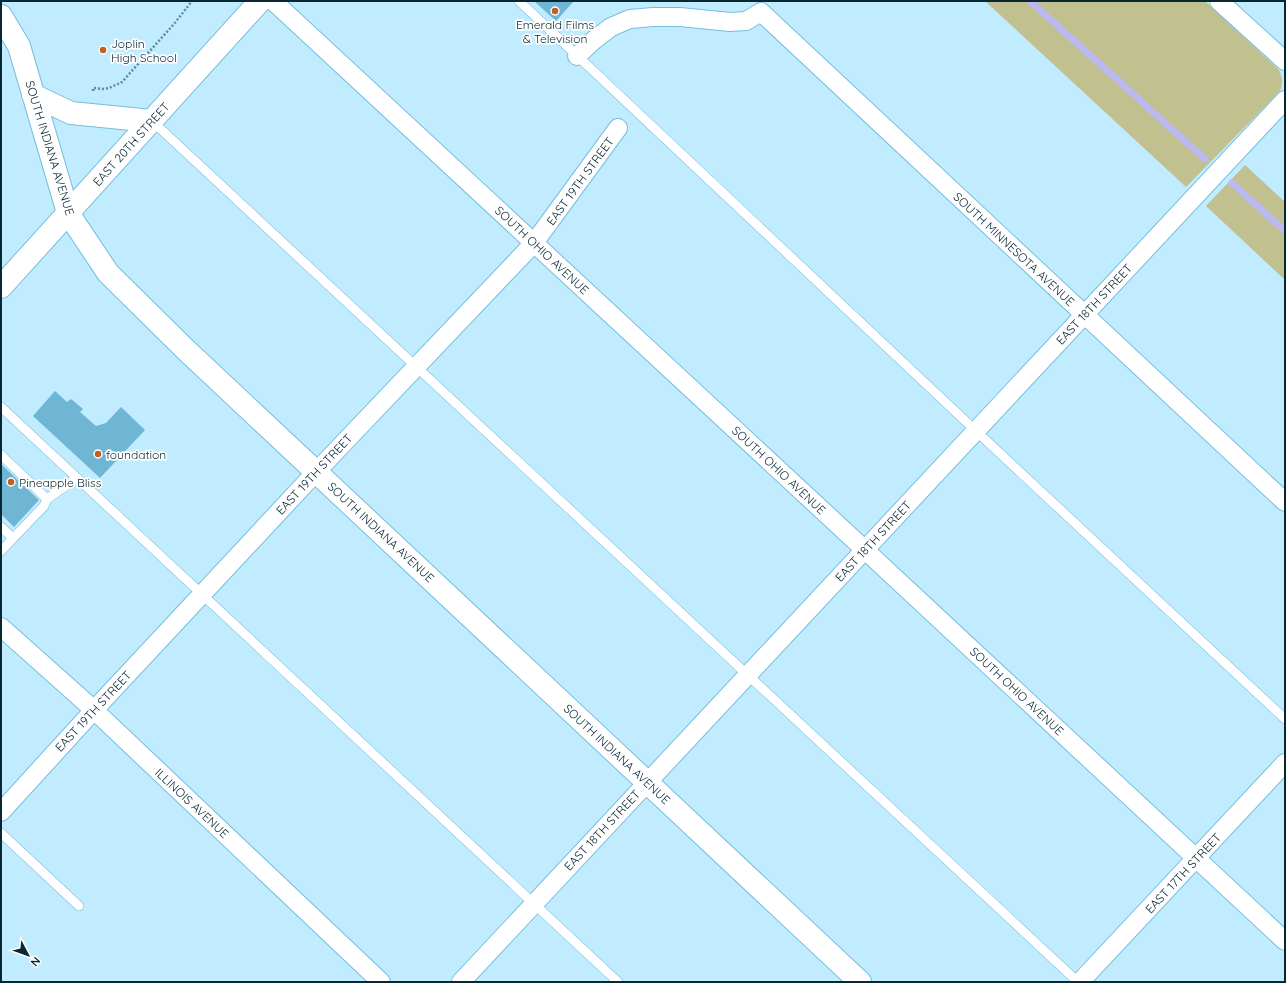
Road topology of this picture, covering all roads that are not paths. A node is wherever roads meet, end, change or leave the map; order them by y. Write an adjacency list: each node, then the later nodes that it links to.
1 (260, 1): 10 (street, EAST 20TH STREET)
2 (273, 1): 13 (street, SOUTH OHIO AVENUE)
3 (519, 1): 6 (lane)
4 (1219, 1): 7 (street)
5 (1, 16): 8 (street, SOUTH INDIANA AVENUE)
6 (577, 56): 15 (street, SOUTH MINNESOTA AVENUE); 18 (lane)
7 (1285, 61)
8 (33, 95): 10 (street); 12 (street, SOUTH INDIANA AVENUE)
9 (1285, 100): 15 (street, EAST 18TH STREET)
10 (152, 121): 12 (street, EAST 20TH STREET); 16 (lane)
11 (618, 128): 13 (street, EAST 19TH STREET)
12 (68, 213): 14 (street, EAST 20TH STREET); 20 (street, SOUTH INDIANA AVENUE)
13 (534, 243): 16 (street, EAST 19TH STREET); 26 (street, SOUTH OHIO AVENUE)
14 (1, 287)
15 (1084, 315): 18 (street, EAST 18TH STREET); 23 (street, SOUTH MINNESOTA AVENUE)
16 (416, 367): 20 (street, EAST 19TH STREET); 30 (lane)
17 (1, 407): 21 (lane)
18 (976, 431): 26 (street, EAST 18TH STREET); 32 (lane)
19 (1, 455): 22 (lane)
20 (316, 472): 28 (street, EAST 19TH STREET); 34 (street, SOUTH INDIANA AVENUE)
21 (77, 478): 22 (lane); 28 (lane)
22 (47, 499): 25 (lane)
23 (1285, 502)
24 (1, 527): 25 (lane)
25 (13, 538): 27 (lane)
26 (865, 550): 30 (street, EAST 18TH STREET); 37 (street, SOUTH OHIO AVENUE)
27 (1, 551)
28 (202, 594): 31 (street, EAST 19TH STREET); 38 (lane)
29 (1, 627): 31 (street, ILLINOIS AVENUE)
30 (748, 675): 34 (street, EAST 18TH STREET); 45 (lane)
31 (94, 710): 35 (street, EAST 19TH STREET); 41 (street, ILLINOIS AVENUE)
32 (1285, 719)
33 (1285, 763): 37 (street, EAST 17TH STREET)
34 (648, 782): 38 (street, EAST 18TH STREET); 44 (street, SOUTH INDIANA AVENUE)
35 (1, 812)
36 (1, 833): 39 (lane)
37 (1196, 858): 40 (street, SOUTH OHIO AVENUE); 45 (street, EAST 17TH STREET)
38 (534, 904): 42 (street, EAST 18TH STREET); 43 (lane)
39 (79, 906)
40 (1285, 941)
41 (381, 982)
42 (461, 982)
43 (618, 982)
44 (860, 982)
45 (1079, 982)

